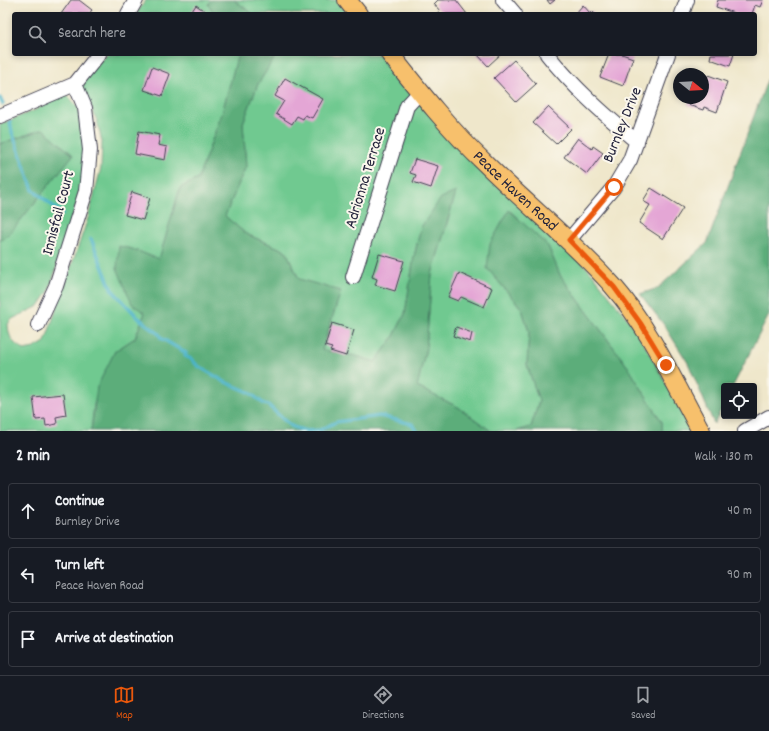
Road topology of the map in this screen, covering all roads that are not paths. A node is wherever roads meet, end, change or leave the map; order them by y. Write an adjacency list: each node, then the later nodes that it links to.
1 (136, 0): 5 (street)
2 (347, 0): 6 (main road)
3 (504, 0): 7 (street)
4 (687, 0): 8 (street)
5 (129, 12)
6 (356, 12)
7 (513, 12)
8 (683, 12)
9 (97, 56): 13 (street)
10 (392, 56): 14 (main road, Peace Haven Road)
11 (549, 56): 16 (street)
12 (667, 56): 16 (street, Burnley Drive)
13 (75, 84): 15 (street); 19 (street, Innisfail Court)
14 (420, 92): 17 (main road, Peace Haven Road); 18 (street, Adrionna Terrace)
15 (0, 116)
16 (637, 142): 17 (street, Burnley Drive)
17 (569, 240): 21 (main road, Peace Haven Road)
18 (353, 277)
19 (38, 325)
20 (769, 417): 22 (street)
21 (700, 431)
22 (745, 431)

